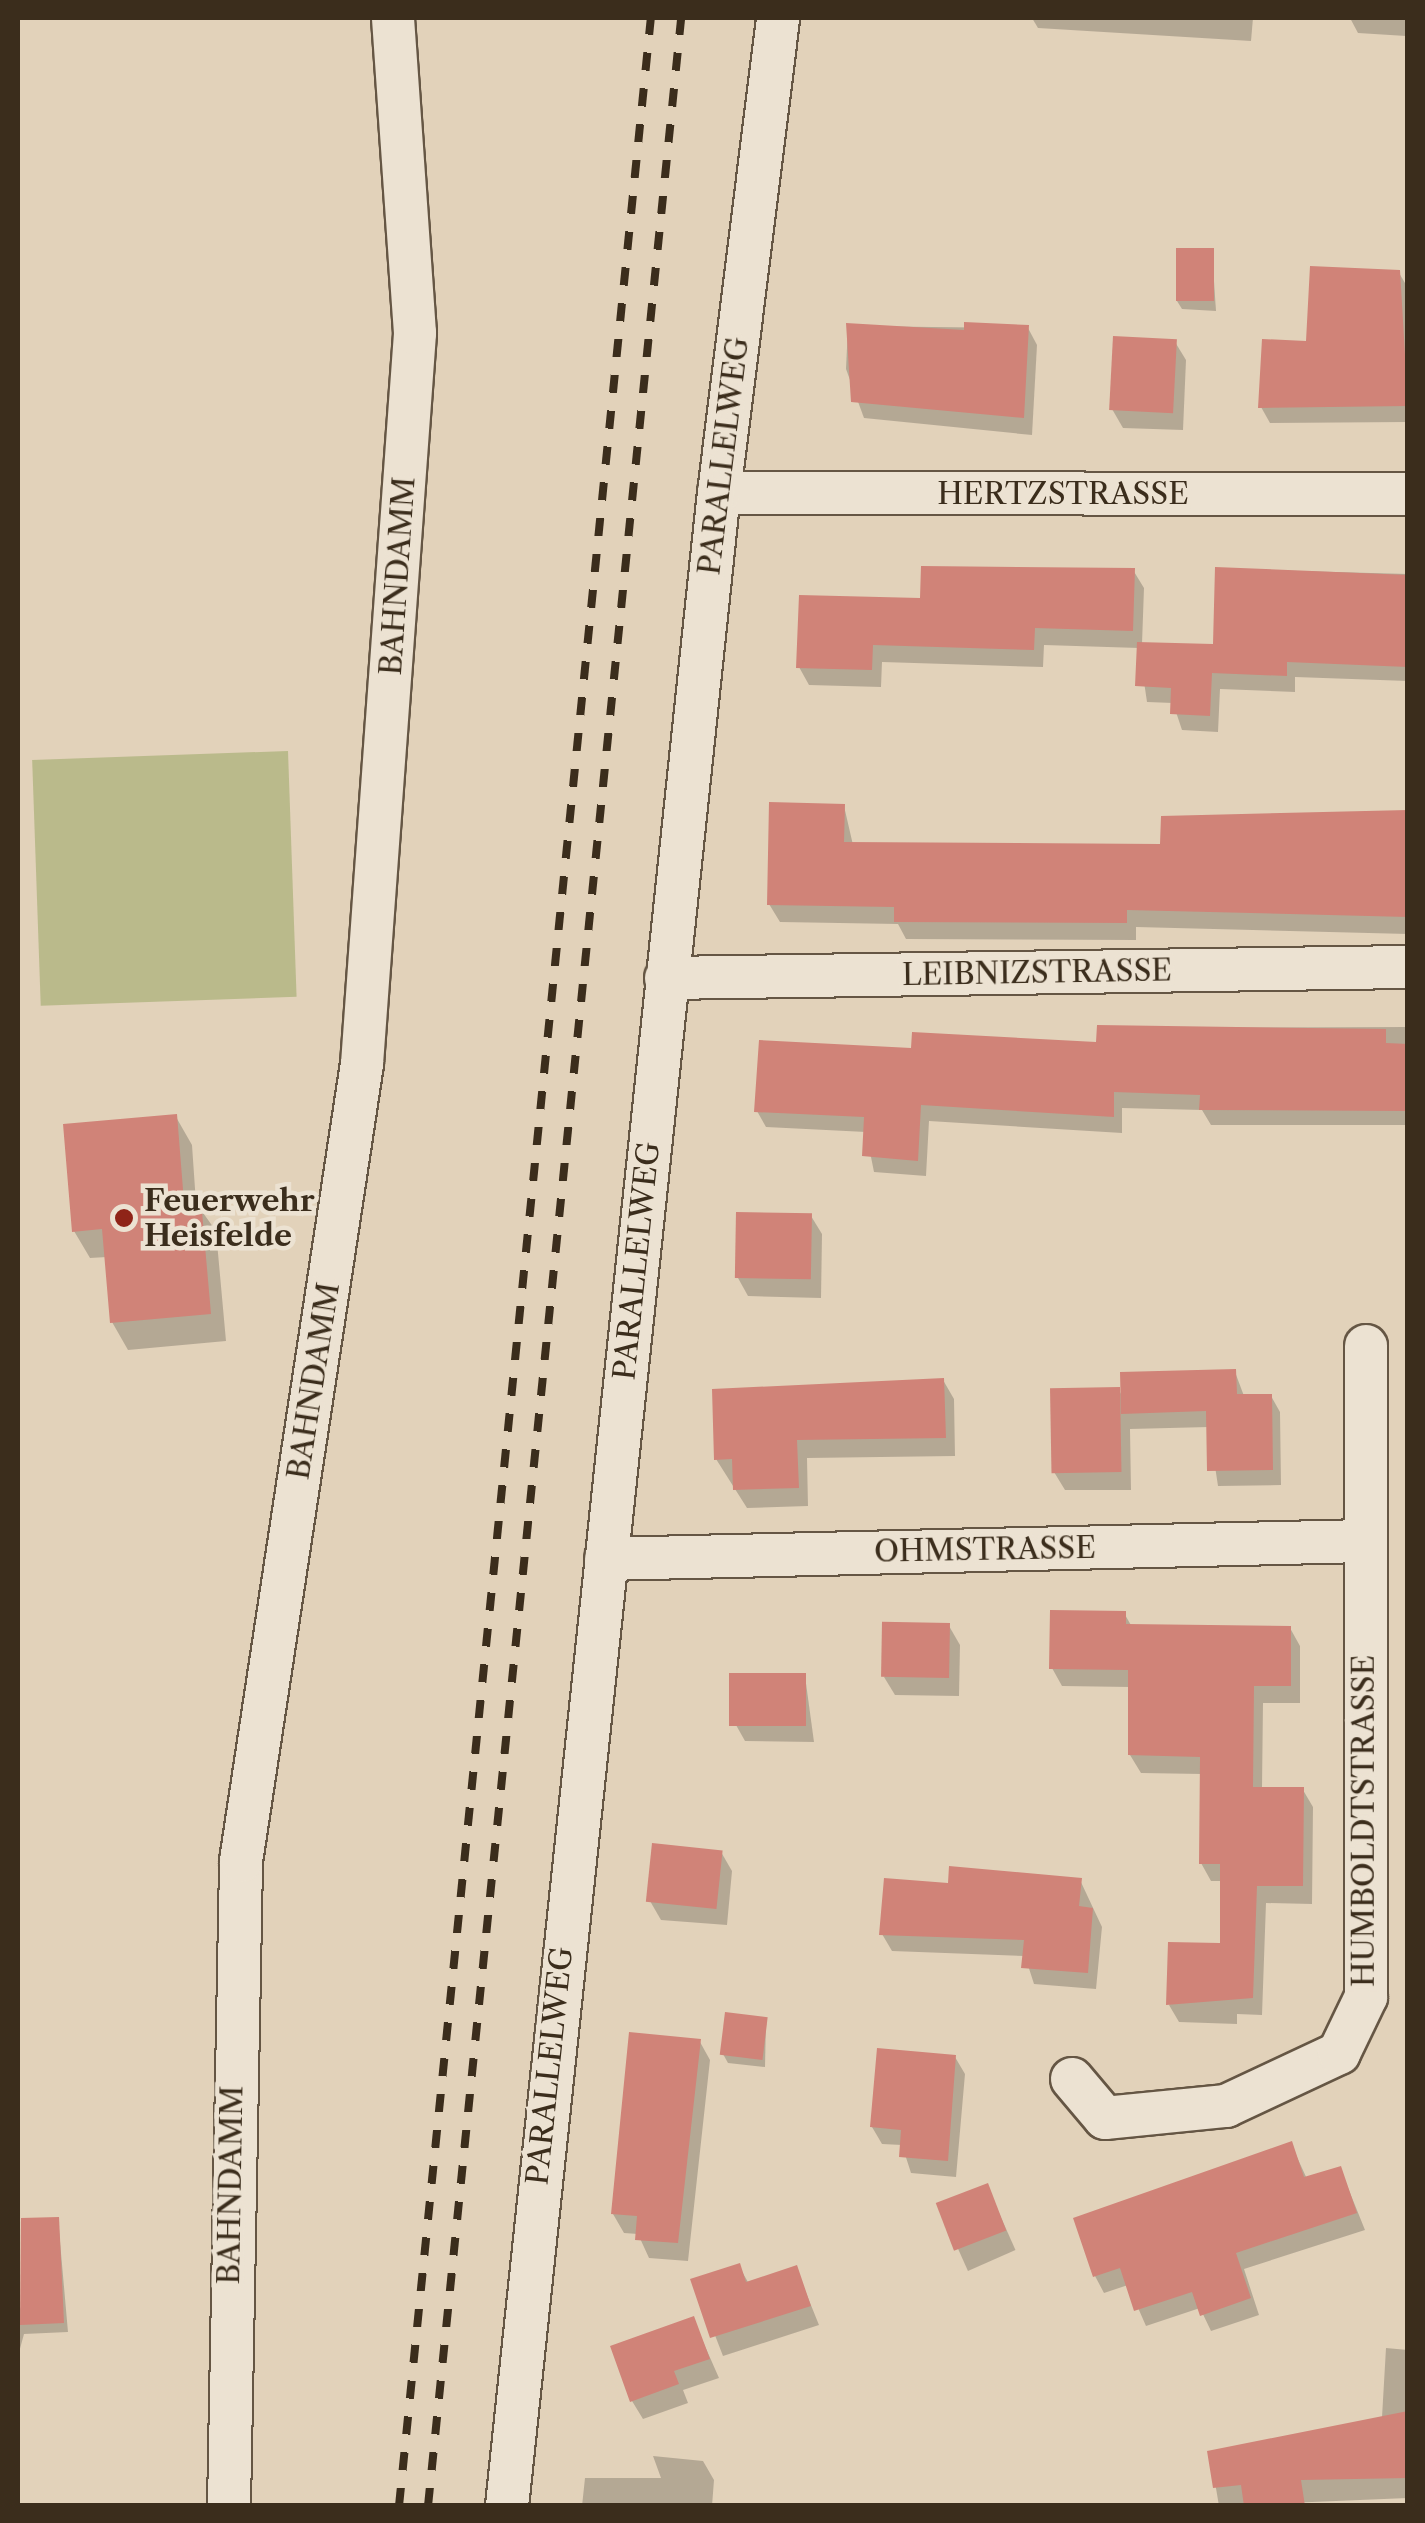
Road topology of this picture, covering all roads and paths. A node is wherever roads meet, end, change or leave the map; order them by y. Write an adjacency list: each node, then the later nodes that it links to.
1 (393, 18): 11 (street, BAHNDAMM)
2 (778, 18): 3 (street, PARALLELWEG)
3 (719, 493): 4 (street, HERTZSTRASSE); 6 (street, PARALLELWEG)
4 (1408, 494)
5 (1408, 967): 6 (street, LEIBNIZSTRASSE)
6 (666, 978): 9 (street, PARALLELWEG)
7 (1366, 1346): 8 (street, HUMBOLDTSTRASSE)
8 (1364, 1541): 9 (street, OHMSTRASSE); 10 (street, HUMBOLDTSTRASSE)
9 (606, 1558): 12 (street, PARALLELWEG)
10 (1072, 2078)
11 (229, 2506)
12 (507, 2506)

